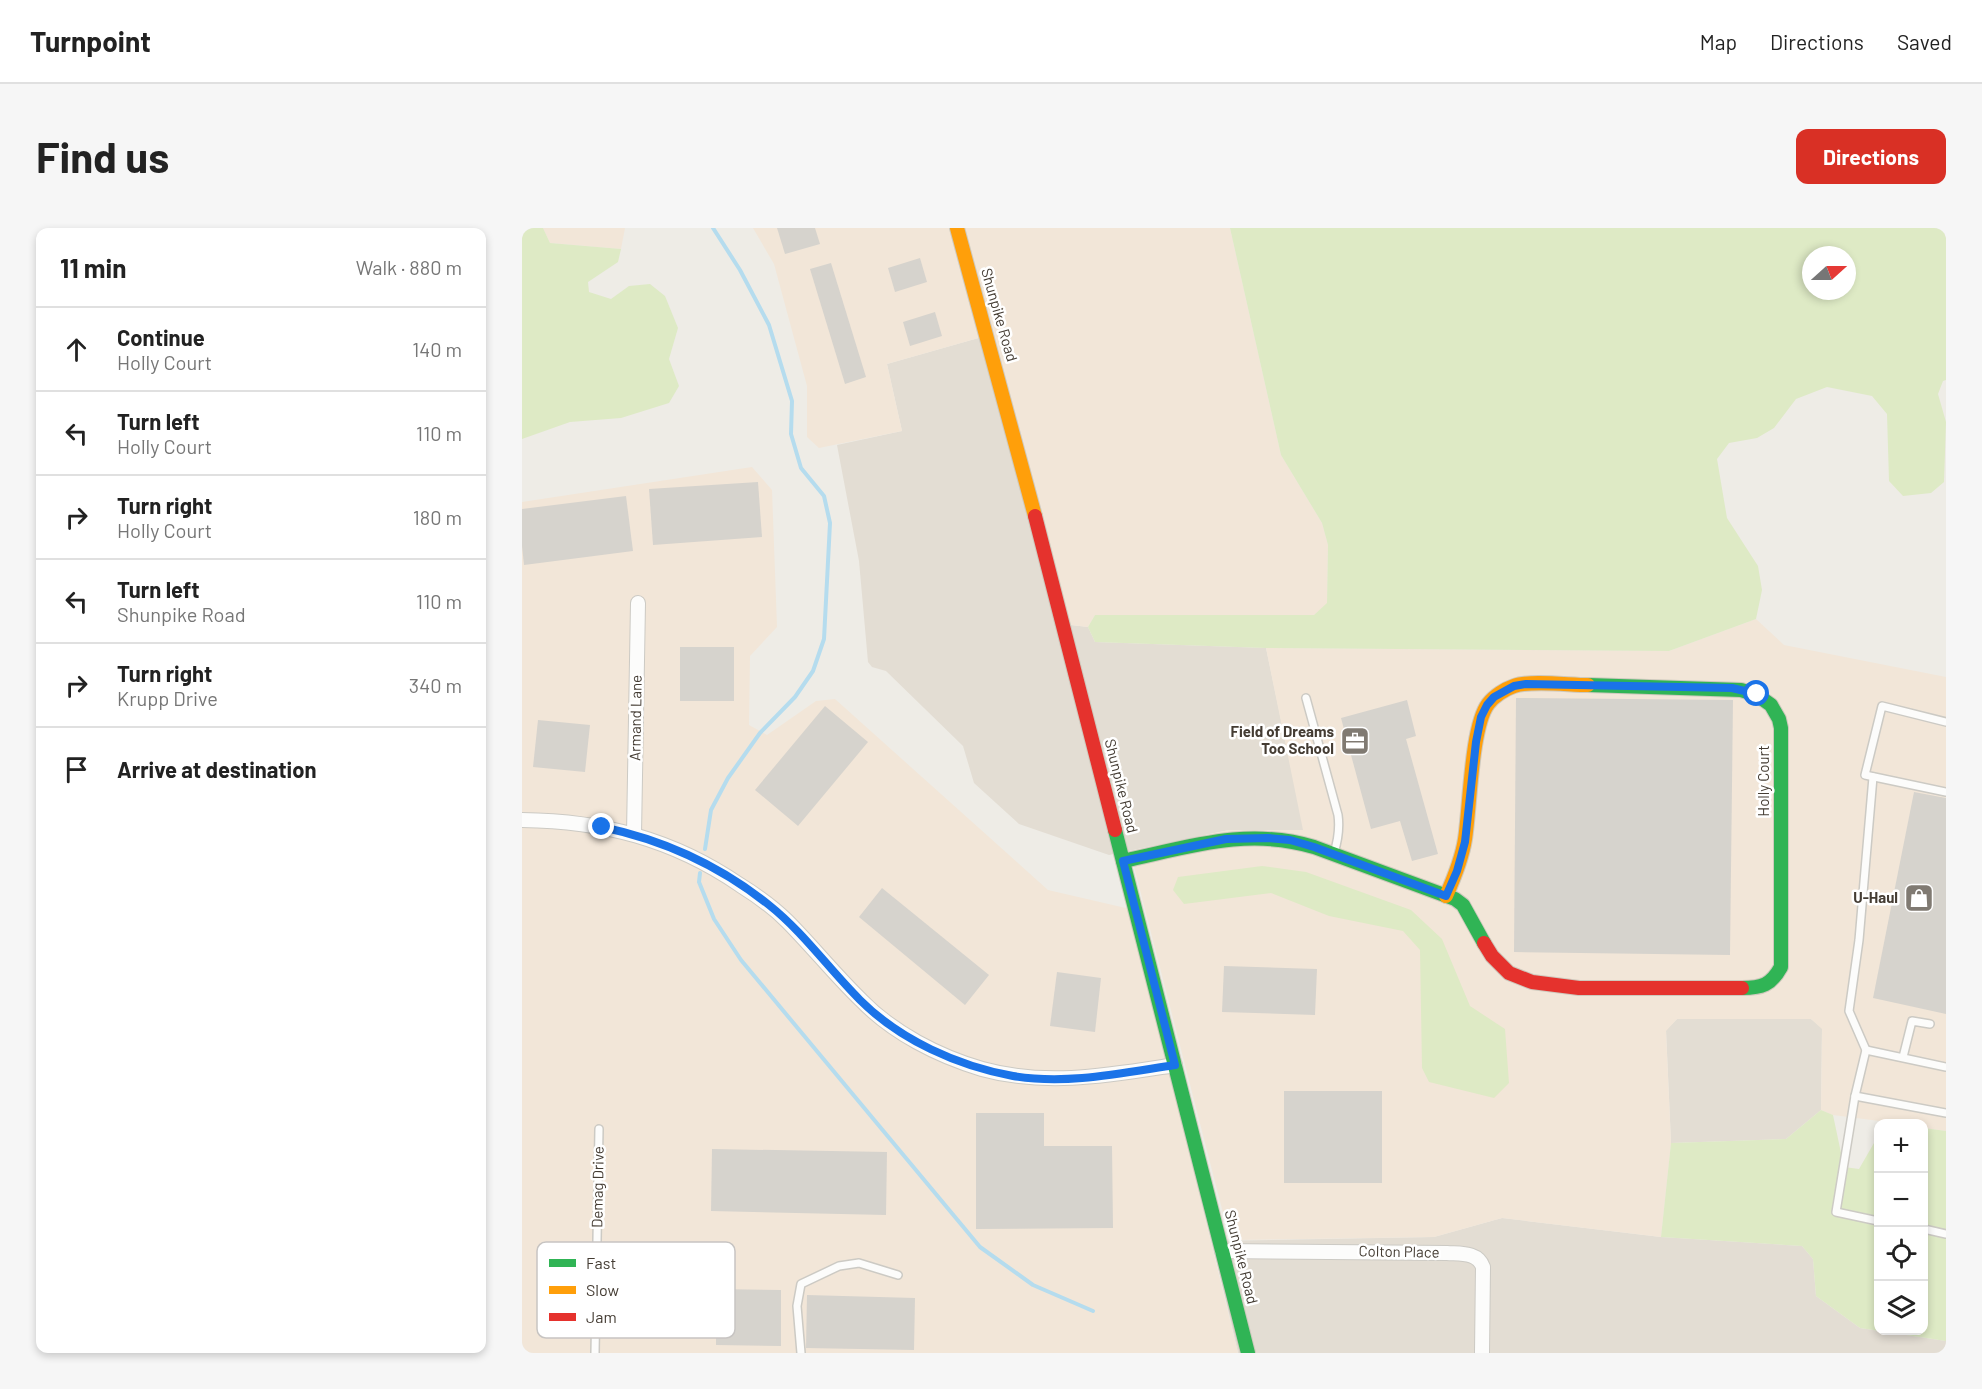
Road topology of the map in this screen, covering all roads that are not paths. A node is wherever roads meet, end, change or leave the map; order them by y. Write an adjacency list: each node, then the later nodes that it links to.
1 (957, 228): 10 (street, Shunpike Road)
2 (638, 603): 8 (street, Armand Lane)
3 (1306, 698): 9 (lane)
4 (1946, 722): 5 (lane)
5 (1873, 777): 6 (lane); 13 (lane)
6 (1946, 792)
7 (522, 820): 8 (street)
8 (634, 834): 15 (street)
9 (1334, 853): 10 (street, Holly Court); 11 (street, Holly Court)
10 (1123, 861): 15 (street, Shunpike Road)
11 (1446, 896): 11 (street, Holly Court)
12 (1930, 1024): 14 (lane)
13 (1866, 1050): 14 (lane); 17 (lane)
14 (1904, 1057): 16 (lane)
15 (1175, 1065): 24 (street, Shunpike Road)
16 (1946, 1067)
17 (1855, 1096): 18 (lane); 20 (lane)
18 (1946, 1113)
19 (599, 1129): 23 (lane, Demag Drive)
20 (1874, 1220)
21 (1928, 1230): 22 (lane)
22 (1946, 1234)
23 (597, 1242)
24 (1222, 1251): 29 (street, Shunpike Road); 30 (street, Colton Place)
25 (898, 1275): 28 (lane)
26 (595, 1338): 27 (lane, Demag Drive)
27 (595, 1353)
28 (801, 1353)
29 (1248, 1353)
30 (1482, 1353)

